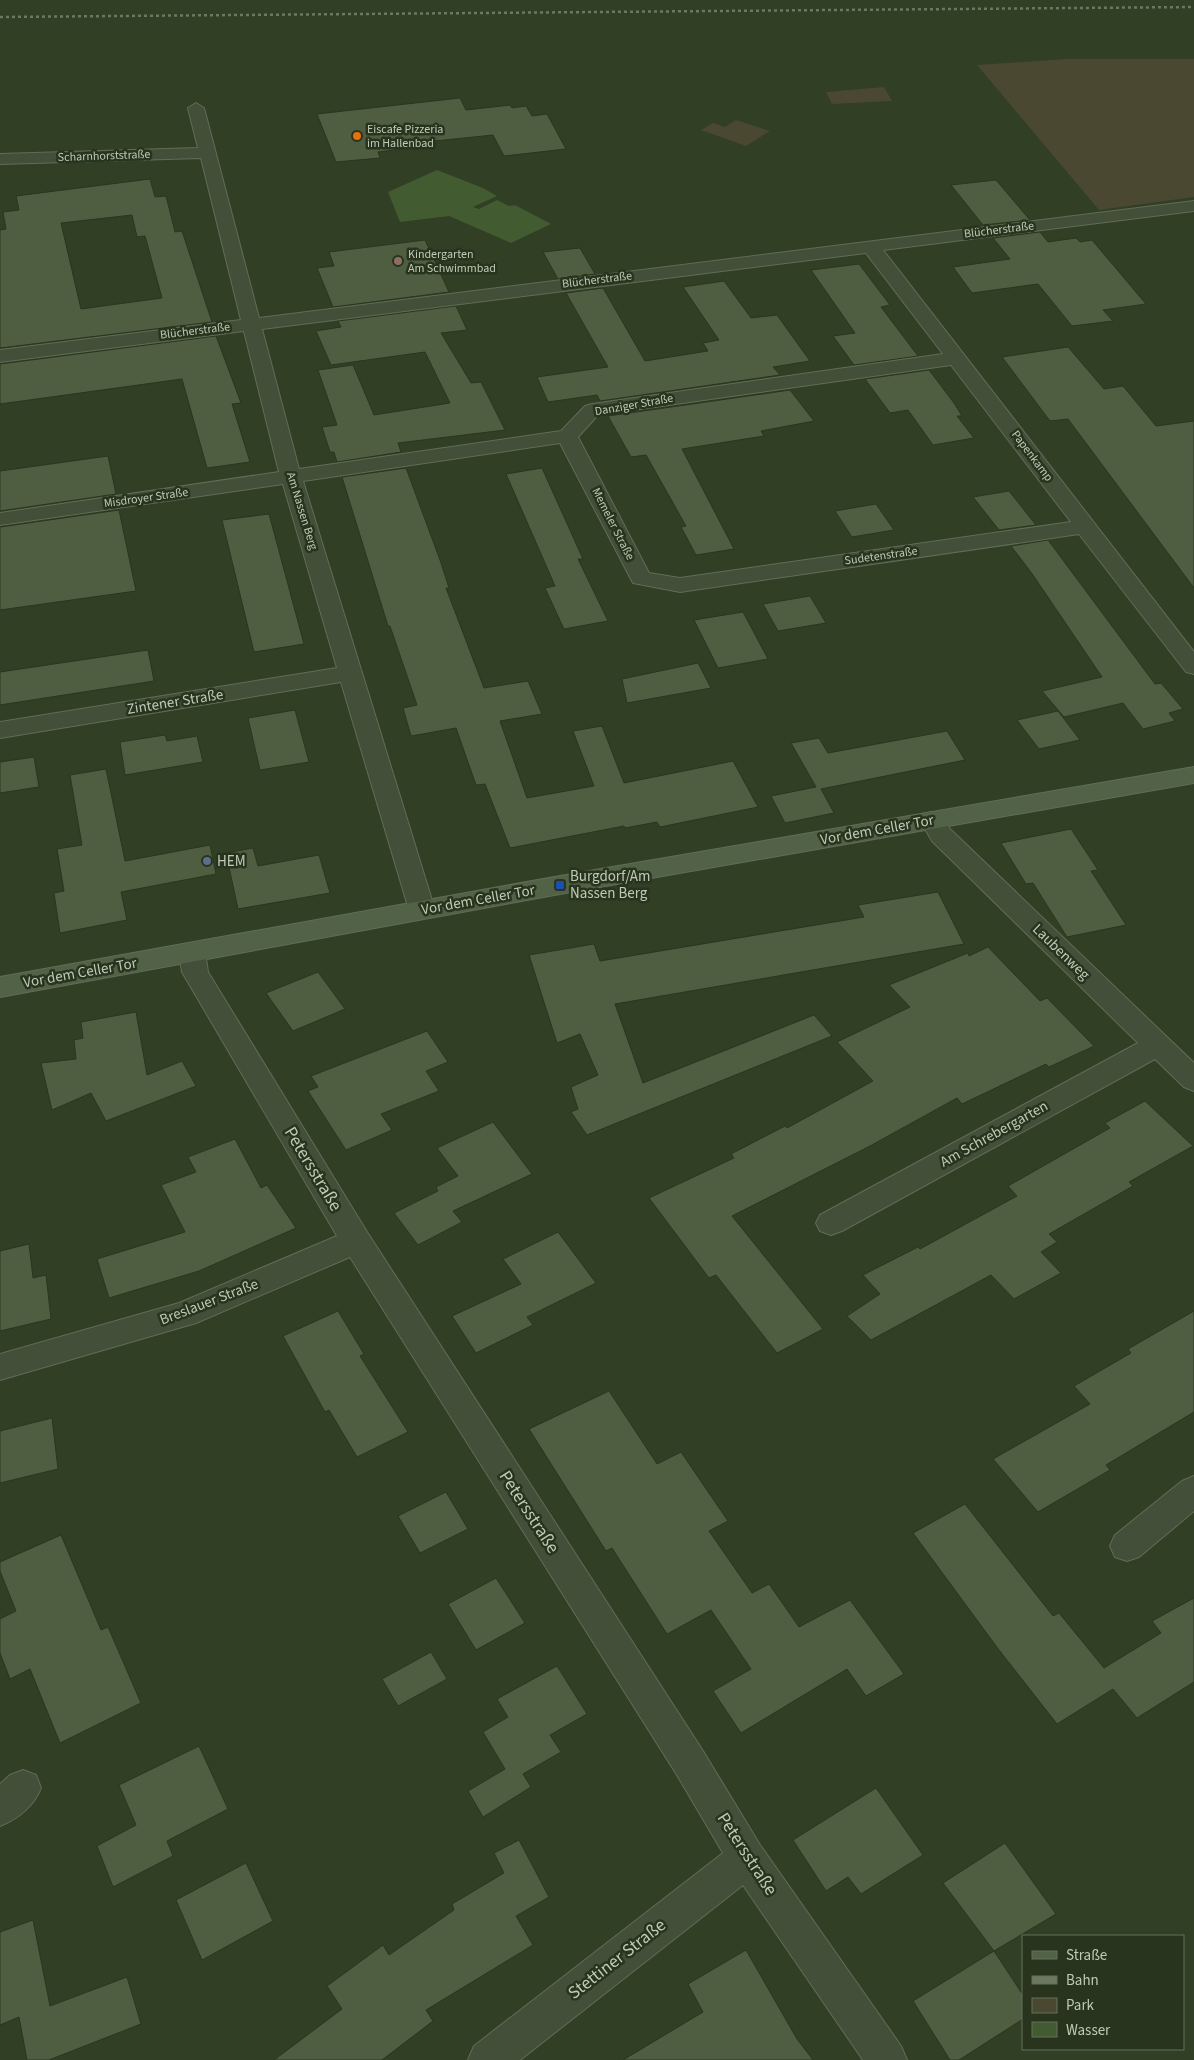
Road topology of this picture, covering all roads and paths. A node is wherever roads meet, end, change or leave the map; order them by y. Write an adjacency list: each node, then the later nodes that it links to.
1 (196, 108): 2 (street, Am Nassen Berg)
2 (208, 153): 3 (street, Scharnhorststraße); 6 (street, Am Nassen Berg)
3 (0, 159)
4 (1194, 206): 5 (street, Blücherstraße)
5 (870, 246): 6 (street, Blücherstraße); 8 (street, Papenkamp)
6 (253, 323): 7 (street, Blücherstraße); 10 (street, Am Nassen Berg)
7 (0, 356)
8 (957, 358): 9 (street, Danziger Straße); 12 (street, Papenkamp)
9 (567, 436): 10 (street); 13 (street, Memeler Straße)
10 (291, 476): 11 (street, Misdroyer Straße); 15 (street, Am Nassen Berg)
11 (0, 519)
12 (1083, 527): 13 (street, Sudetenstraße); 14 (street, Papenkamp)
13 (680, 584)
14 (1194, 667)
15 (351, 673): 16 (street, Zintener Straße); 19 (street, Am Nassen Berg)
16 (0, 730)
17 (1194, 775): 18 (street, Vor dem Celler Tor)
18 (932, 820): 19 (street, Vor dem Celler Tor); 22 (street, Laubenweg)
19 (422, 910): 20 (street, Vor dem Celler Tor)
20 (192, 952): 21 (street, Vor dem Celler Tor); 25 (street, Petersstraße)
21 (0, 987)
22 (1157, 1045): 23 (street, Laubenweg); 24 (street, Am Schrebergarten)
23 (1194, 1080)
24 (831, 1223)
25 (356, 1241): 26 (street, Breslauer Straße); 29 (street, Petersstraße)
26 (0, 1366)
27 (1194, 1492): 28 (street)
28 (1126, 1546)
29 (747, 1858): 30 (street, Stettiner Straße); 31 (street, Petersstraße)
30 (488, 2060)
31 (887, 2060)

